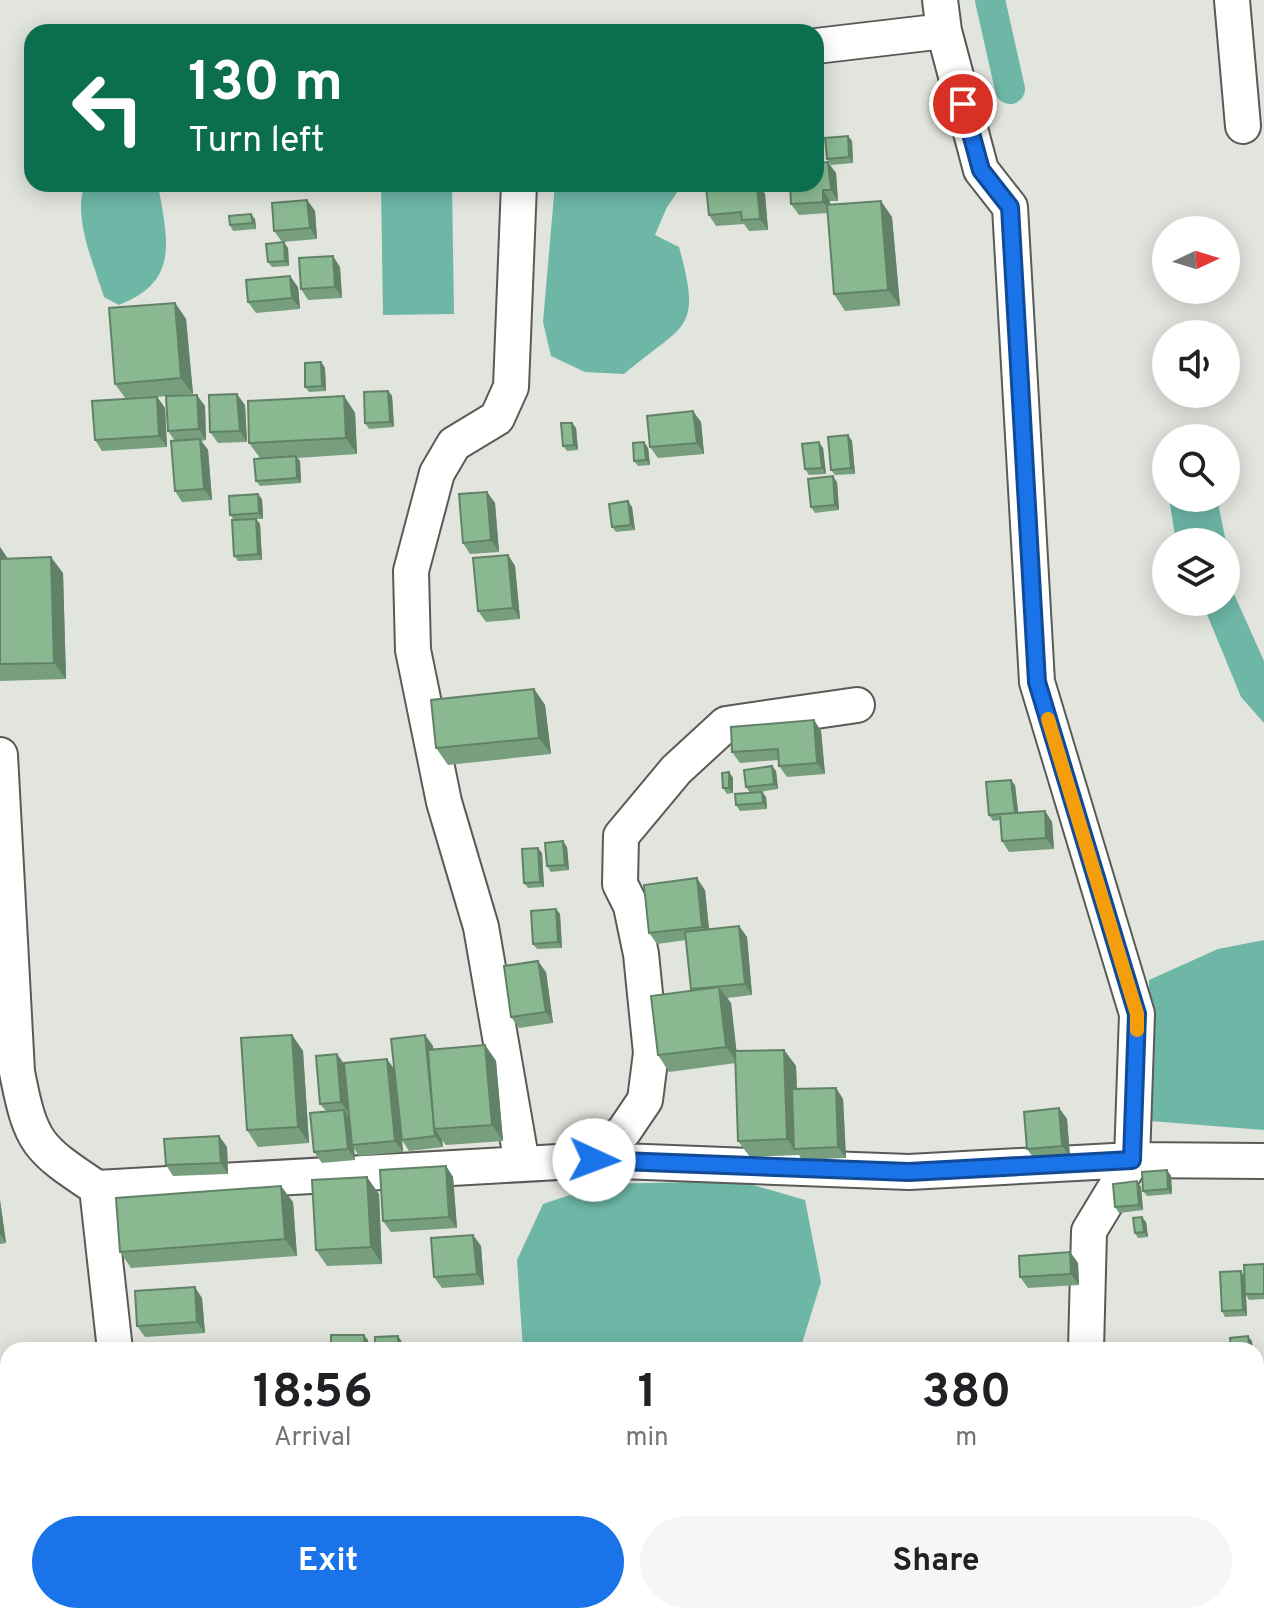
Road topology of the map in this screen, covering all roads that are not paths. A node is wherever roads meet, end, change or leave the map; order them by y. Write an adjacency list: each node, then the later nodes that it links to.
1 (1232, 0): 4 (street)
2 (942, 15): 3 (street); 9 (street)
3 (824, 44)
4 (1243, 126)
5 (519, 192): 11 (street)
6 (857, 705): 8 (street)
7 (0, 755): 12 (street)
8 (594, 1160): 9 (street); 11 (street)
9 (1132, 1160): 10 (street); 14 (street)
10 (1264, 1161)
11 (522, 1164): 12 (street)
12 (97, 1188): 13 (street)
13 (114, 1342)
14 (1086, 1342)

